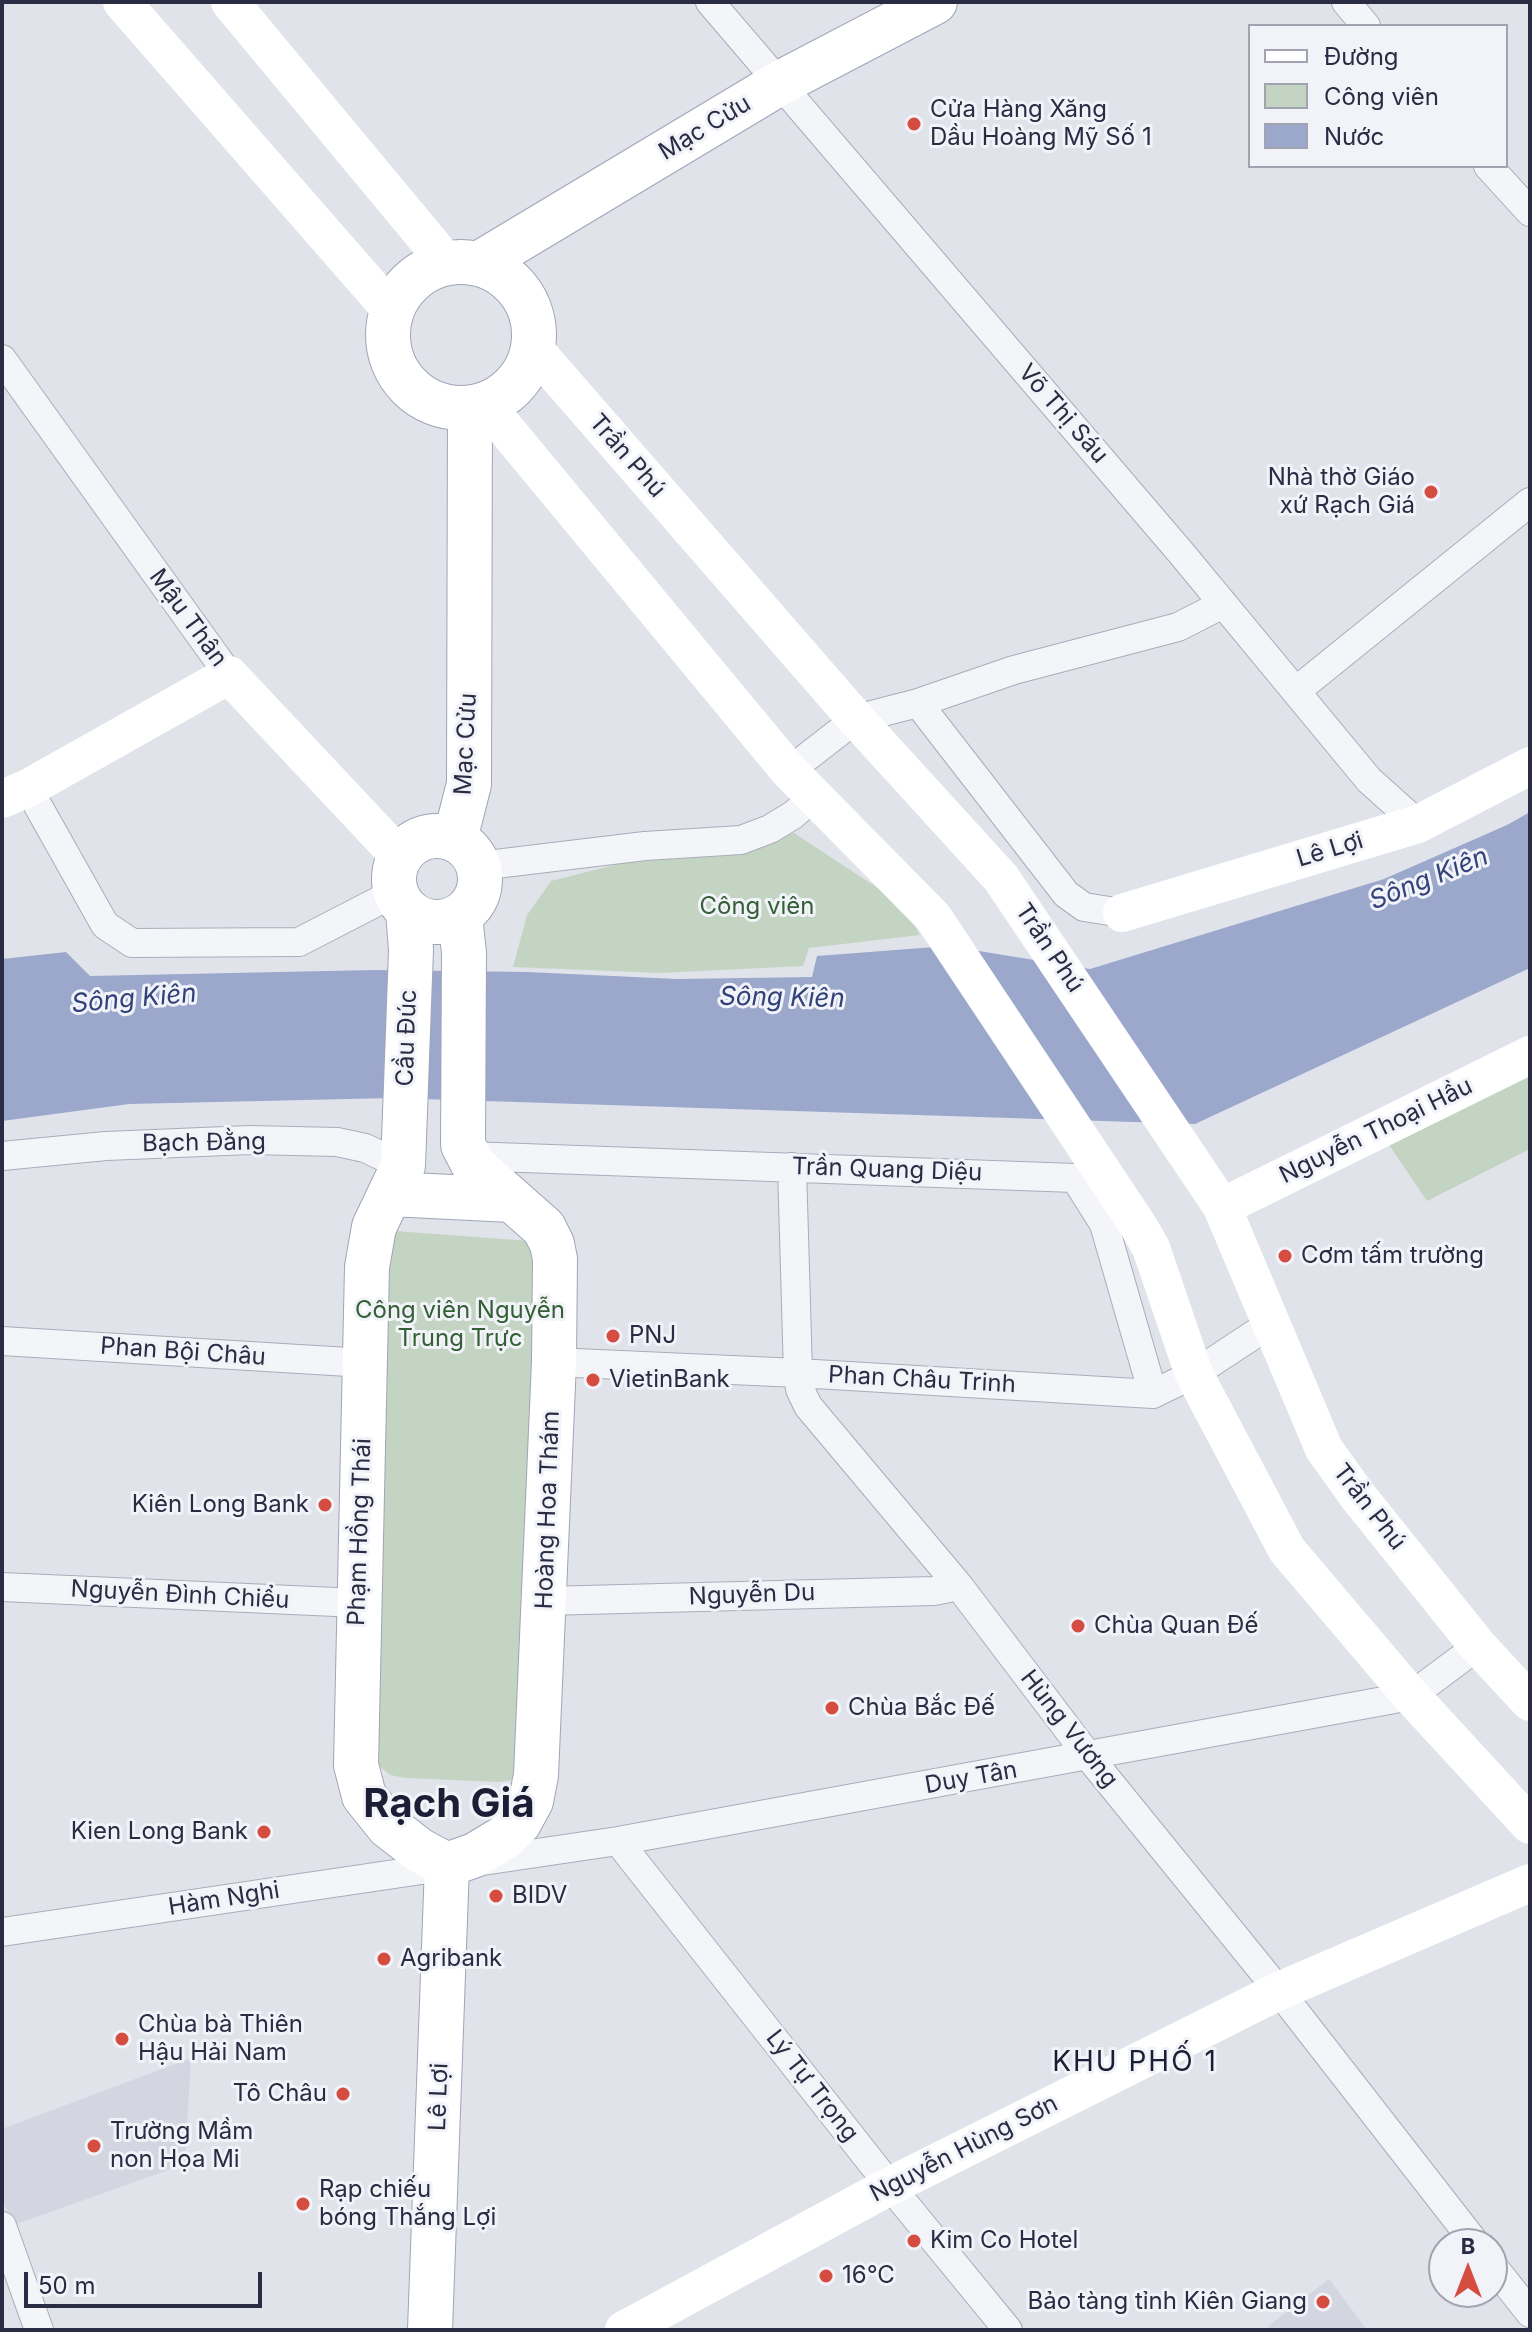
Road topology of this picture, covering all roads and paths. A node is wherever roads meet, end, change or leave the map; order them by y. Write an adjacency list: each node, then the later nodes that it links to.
1 (122, 2): 11 (main road)
2 (230, 2): 10 (main road)
3 (710, 2): 7 (street, Võ Thị Sáu)
4 (935, 2): 7 (main road, Mạc Cửu)
5 (1346, 2): 6 (street)
6 (1364, 24)
7 (780, 83): 10 (main road, Mạc Cửu); 16 (street, Võ Thị Sáu)
8 (1490, 168): 9 (street)
9 (1530, 212)
10 (463, 262): 11 (main road); 12 (main road)
11 (391, 310): 14 (main road)
12 (534, 349): 14 (main road); 20 (main road, Trần Phú)
13 (2, 359): 17 (street, Mậu Thân)
14 (478, 406): 22 (main road); 25 (main road, Mạc Cửu)
15 (1530, 502): 18 (street)
16 (1223, 604): 18 (street, Võ Thị Sáu); 19 (street)
17 (229, 675): 23 (main road); 26 (main road, Mậu Thân)
18 (1296, 691): 24 (street, Võ Thị Sáu)
19 (918, 703): 20 (street); 27 (street)
20 (856, 719): 22 (street); 35 (main road, Trần Phú)
21 (1530, 766): 24 (main road, Lê Lợi)
22 (802, 784): 25 (street); 41 (main road)
23 (15, 794): 26 (street)
24 (1418, 824): 27 (main road, Lê Lợi)
25 (467, 853): 26 (main road); 28 (main road, Mạc Cửu)
26 (404, 903): 28 (main road); 33 (main road, Cầu Đúc)
27 (1122, 913)
28 (462, 935): 30 (main road)
29 (1530, 1055): 35 (main road, Nguyễn Thoại Hầu)
30 (465, 1150): 32 (street, Trần Quang Diệu); 34 (main road, Hoàng Hoa Thám)
31 (2, 1156): 33 (street, Bạch Đằng)
32 (792, 1167): 40 (street, Hùng Vương); 42 (street, Trần Quang Diệu)
33 (396, 1180): 34 (main road); 39 (main road, Phạm Hồng Thái)
34 (512, 1200): 38 (main road, Hoàng Hoa Thám)
35 (1222, 1207): 36 (main road, Trần Phú)
36 (1270, 1324): 41 (street, Phan Châu Trinh); 47 (main road, Trần Phú)
37 (2, 1341): 39 (street, Phan Bội Châu)
38 (554, 1362): 40 (street, Phan Châu Trinh); 45 (main road, Hoàng Hoa Thám)
39 (365, 1363): 46 (main road, Phạm Hồng Thái)
40 (798, 1373): 42 (street, Phan Châu Trinh); 43 (street, Hùng Vương)
41 (1194, 1374): 42 (street, Phan Châu Trinh); 48 (main road)
42 (1153, 1394)
43 (959, 1586): 45 (street, Nguyễn Du); 50 (street, Hùng Vương)
44 (2, 1587): 46 (street, Nguyễn Đình Chiểu)
45 (545, 1601): 53 (main road, Hoàng Hoa Thám)
46 (358, 1603): 53 (main road, Phạm Hồng Thái)
47 (1478, 1646): 48 (street, Duy Tân); 49 (main road, Trần Phú)
48 (1411, 1696): 50 (street, Duy Tân); 51 (main road)
49 (1530, 1702)
50 (1089, 1757): 52 (street, Duy Tân); 56 (street, Hùng Vương)
51 (1530, 1825)
52 (618, 1841): 53 (street, Duy Tân); 57 (street, Lý Tự Trọng)
53 (447, 1865): 55 (street, Hàm Nghi); 63 (main road, Lê Lợi)
54 (1530, 1883): 56 (main road, Nguyễn Hùng Sơn)
55 (2, 1932)
56 (1279, 1991): 57 (main road, Nguyễn Hùng Sơn); 59 (street, Hùng Vương)
57 (890, 2186): 64 (main road, Nguyễn Hùng Sơn); 65 (street, Lý Tự Trọng)
58 (2, 2226): 62 (street)
59 (1464, 2228)
60 (1508, 2285): 61 (street)
61 (1530, 2313)
62 (39, 2330)
63 (430, 2330)
64 (624, 2330)
65 (1008, 2330)

